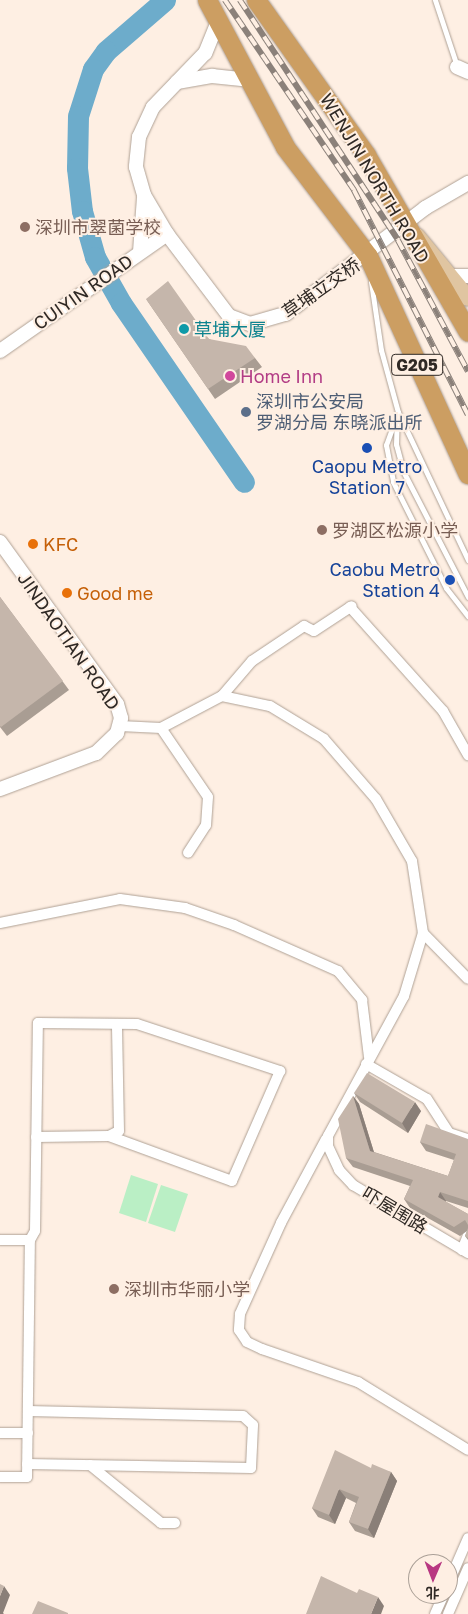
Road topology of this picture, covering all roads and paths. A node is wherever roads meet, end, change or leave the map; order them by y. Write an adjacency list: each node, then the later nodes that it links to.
1 (207, 0): 4 (highway, G205)
2 (435, 0): 5 (lane)
3 (257, 2): 10 (highway, WENJIN NORTH ROAD)
4 (219, 19): 6 (highway, G205); 7 (street)
5 (462, 70)
6 (249, 80): 7 (street); 13 (highway, G205)
7 (174, 83): 9 (street)
8 (468, 183): 10 (street, 草埔立交桥)
9 (144, 195): 11 (street, 草埔立交桥); 12 (street)
10 (404, 225): 13 (street, 草埔立交桥); 14 (main road); 16 (highway, WENJIN NORTH ROAD)
11 (166, 234): 12 (street, CUIYIN ROAD); 13 (street, 草埔立交桥)
12 (140, 252): 17 (street, CUIYIN ROAD)
13 (368, 256): 18 (lane); 19 (highway, G205)
14 (460, 276): 15 (main road)
15 (468, 298)
16 (468, 332)
17 (0, 351)
18 (398, 412): 21 (lane); 22 (lane); 23 (lane)
19 (466, 472)
20 (0, 542): 25 (street, JINDAOTIAN ROAD)
21 (468, 560)
22 (468, 597)
23 (468, 616)
24 (222, 696): 26 (street); 27 (street); 31 (street)
25 (120, 726): 26 (street); 28 (street, JINDAOTIAN ROAD)
26 (161, 728): 29 (street)
27 (468, 755)
28 (0, 789)
29 (188, 853)
30 (0, 923): 34 (street)
31 (424, 933): 32 (street); 34 (street)
32 (468, 979)
33 (117, 1024): 35 (street); 35 (street); 37 (street)
34 (368, 1061): 36 (street); 38 (street)
35 (109, 1136): 37 (street)
36 (328, 1136): 42 (street, 吓屋围路); 46 (street)
37 (36, 1137): 41 (street)
38 (468, 1139)
39 (468, 1235): 42 (street)
40 (0, 1240): 41 (street)
41 (30, 1240): 43 (street)
42 (465, 1252)
43 (28, 1411): 45 (street); 48 (street)
44 (0, 1433): 45 (street)
45 (28, 1433): 47 (street)
46 (468, 1450)
47 (27, 1464): 48 (street); 49 (street)
48 (90, 1465): 50 (street)
49 (0, 1477)
50 (174, 1523)
51 (468, 1538): 52 (street)
52 (458, 1561)
53 (468, 1568): 54 (street)
54 (448, 1614)

